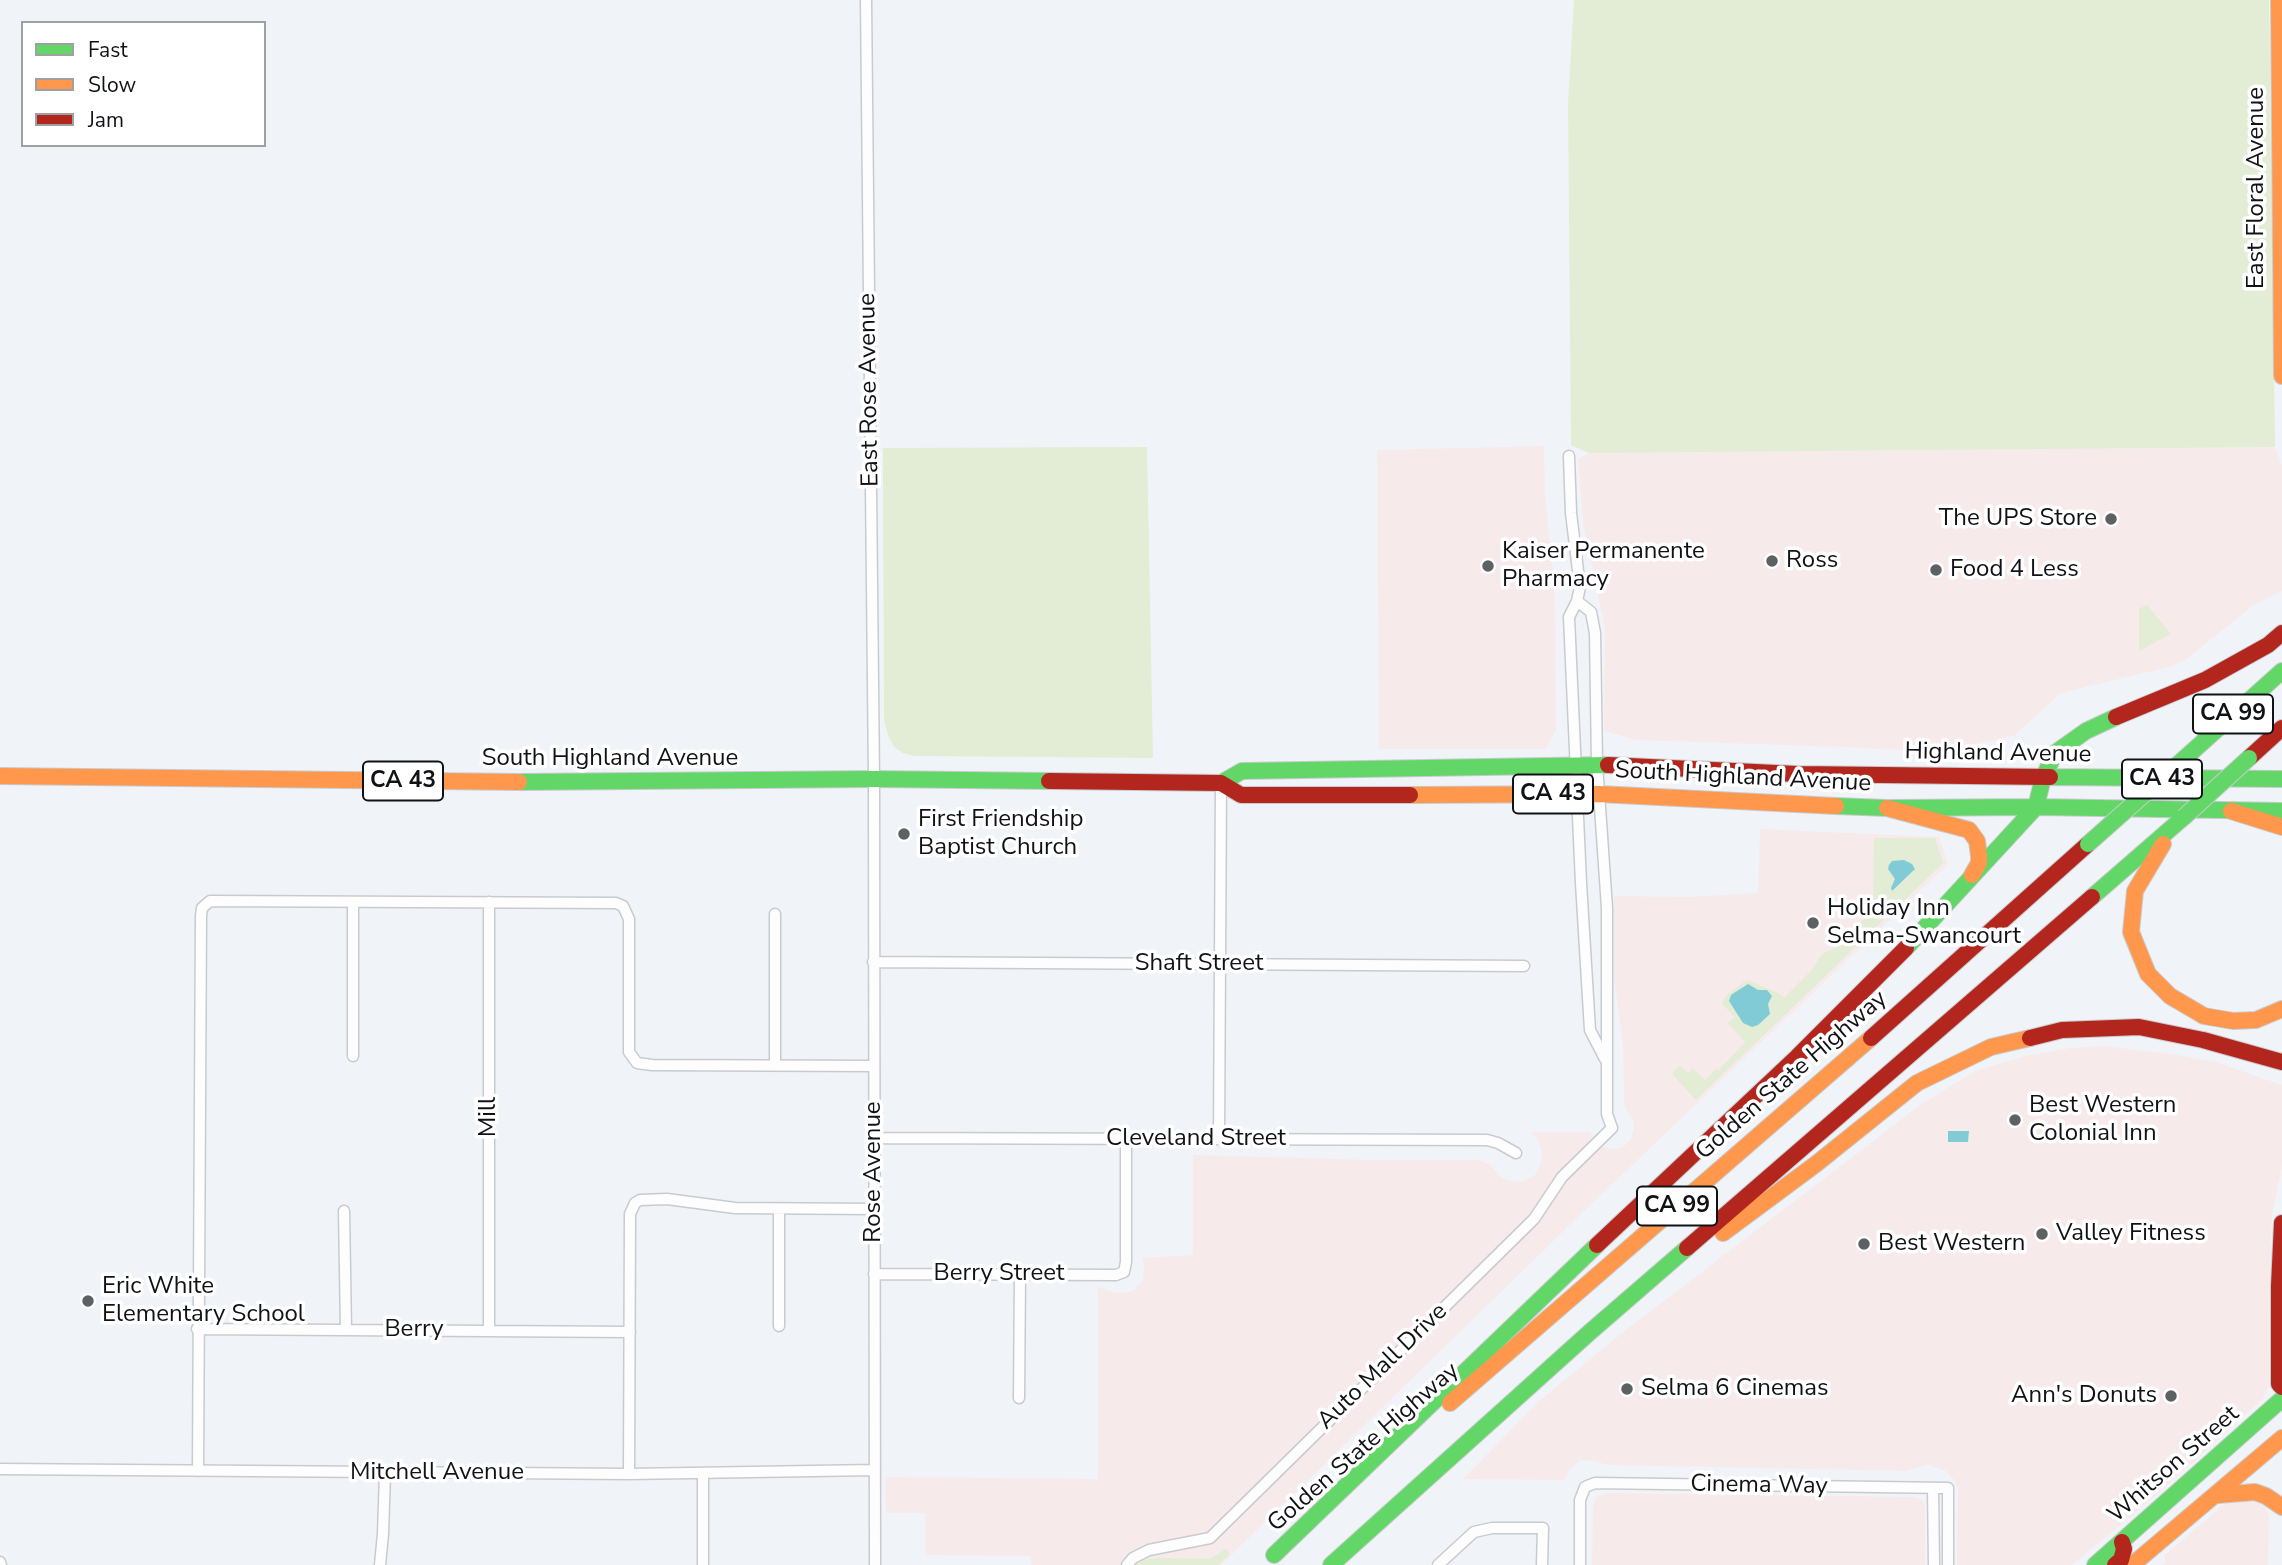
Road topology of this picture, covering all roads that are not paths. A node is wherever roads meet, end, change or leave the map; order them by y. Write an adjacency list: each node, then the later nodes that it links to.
1 (866, 0): 14 (street, East Rose Avenue)
2 (2279, 0): 3 (main road, East Floral Avenue)
3 (2282, 376)
4 (1569, 456): 5 (street)
5 (1577, 600): 9 (street); 10 (street)
6 (2282, 633): 13 (main road)
7 (2282, 671): 69 (main road, Golden State Highway / CA 99, bridge)
8 (2282, 728): 24 (main road, CA 99, bridge)
9 (1597, 764): 10 (main road, South Highland Avenue / CA 43); 11 (main road, South Highland Avenue / CA 43); 18 (street)
10 (1574, 765): 16 (main road, South Highland Avenue / CA 43); 17 (street)
11 (1797, 774): 13 (main road, Highland Avenue / CA 43)
12 (0, 776): 14 (main road, South Highland Avenue / CA 43)
13 (2043, 778): 15 (main road, Highland Avenue / CA 43); 19 (main road)
14 (874, 779): 16 (main road, South Highland Avenue / CA 43); 29 (street, Rose Avenue)
15 (2282, 779)
16 (1221, 783): 17 (main road, South Highland Avenue / CA 43); 30 (street)
17 (1577, 794): 18 (main road, South Highland Avenue / CA 43); 34 (street)
18 (1599, 794): 20 (main road, South Highland Avenue / CA 43); 34 (street)
19 (2036, 807): 20 (main road, CA 43); 21 (main road, CA 43); 25 (main road)
20 (1887, 808): 25 (main road)
21 (2231, 811): 22 (main road, CA 43); 23 (main road)
22 (2282, 811)
23 (2282, 827)
24 (2153, 849): 32 (main road); 53 (main road, CA 99)
25 (1968, 882): 69 (main road)
26 (354, 902): 27 (street); 33 (street); 49 (street)
27 (489, 902): 36 (street); 51 (street, Mill)
28 (775, 914): 36 (street)
29 (873, 962): 30 (street, Shaft Street); 37 (street, Rose Avenue)
30 (1220, 964): 31 (street, Shaft Street); 39 (street)
31 (1524, 966)
32 (2282, 1009)
33 (353, 1056)
34 (1606, 1062): 74 (street, Auto Mall Drive)
35 (2282, 1062): 53 (main road)
36 (775, 1065): 37 (street)
37 (874, 1066): 38 (street, Rose Avenue)
38 (874, 1138): 40 (street, Cleveland Street); 42 (street, Rose Avenue)
39 (1219, 1138): 40 (street, Cleveland Street); 41 (street, Cleveland Street)
40 (1126, 1140): 47 (street, Berry Street)
41 (1516, 1153)
42 (874, 1209): 43 (street); 46 (street, Rose Avenue)
43 (779, 1210): 48 (street); 52 (street)
44 (344, 1211): 50 (street)
45 (2282, 1223): 54 (main road)
46 (874, 1274): 47 (street, Berry Street); 59 (street, Rose Avenue)
47 (1020, 1275): 55 (street)
48 (779, 1326)
49 (197, 1328): 50 (street, Berry); 60 (street)
50 (345, 1330): 51 (street, Berry)
51 (489, 1331): 52 (street, Berry)
52 (630, 1332): 62 (street)
53 (1590, 1332): 75 (main road, CA 99)
54 (2282, 1387)
55 (1019, 1398)
56 (2282, 1399): 64 (main road, Whitson Street)
57 (2282, 1438): 66 (main road, Whitson Street)
58 (0, 1469): 60 (street, Mitchell Avenue)
59 (874, 1470): 63 (street, Mitchell Avenue); 73 (street, Rose Avenue)
60 (198, 1471): 61 (street, Mitchell Avenue)
61 (385, 1473): 62 (street, Mitchell Avenue); 71 (street)
62 (629, 1474): 63 (street, Mitchell Avenue)
63 (703, 1474): 72 (street)
64 (2198, 1474): 68 (main road, Whitson Street); 70 (main road)
65 (1933, 1488): 78 (street, Cinema Way); 79 (street); 80 (street)
66 (2214, 1496): 67 (main road); 70 (main road, Whitson Street)
67 (2282, 1507)
68 (2122, 1542): 81 (main road, Whitson Street); 82 (main road)
69 (1269, 1560)
70 (2136, 1561)
71 (380, 1565)
72 (703, 1565)
73 (875, 1565)
74 (1127, 1565)
75 (1331, 1565)
76 (1437, 1565): 77 (street)
77 (1542, 1565)
78 (1580, 1565)
79 (1934, 1565)
80 (1948, 1565)
81 (2095, 1565)
82 (2115, 1565)

